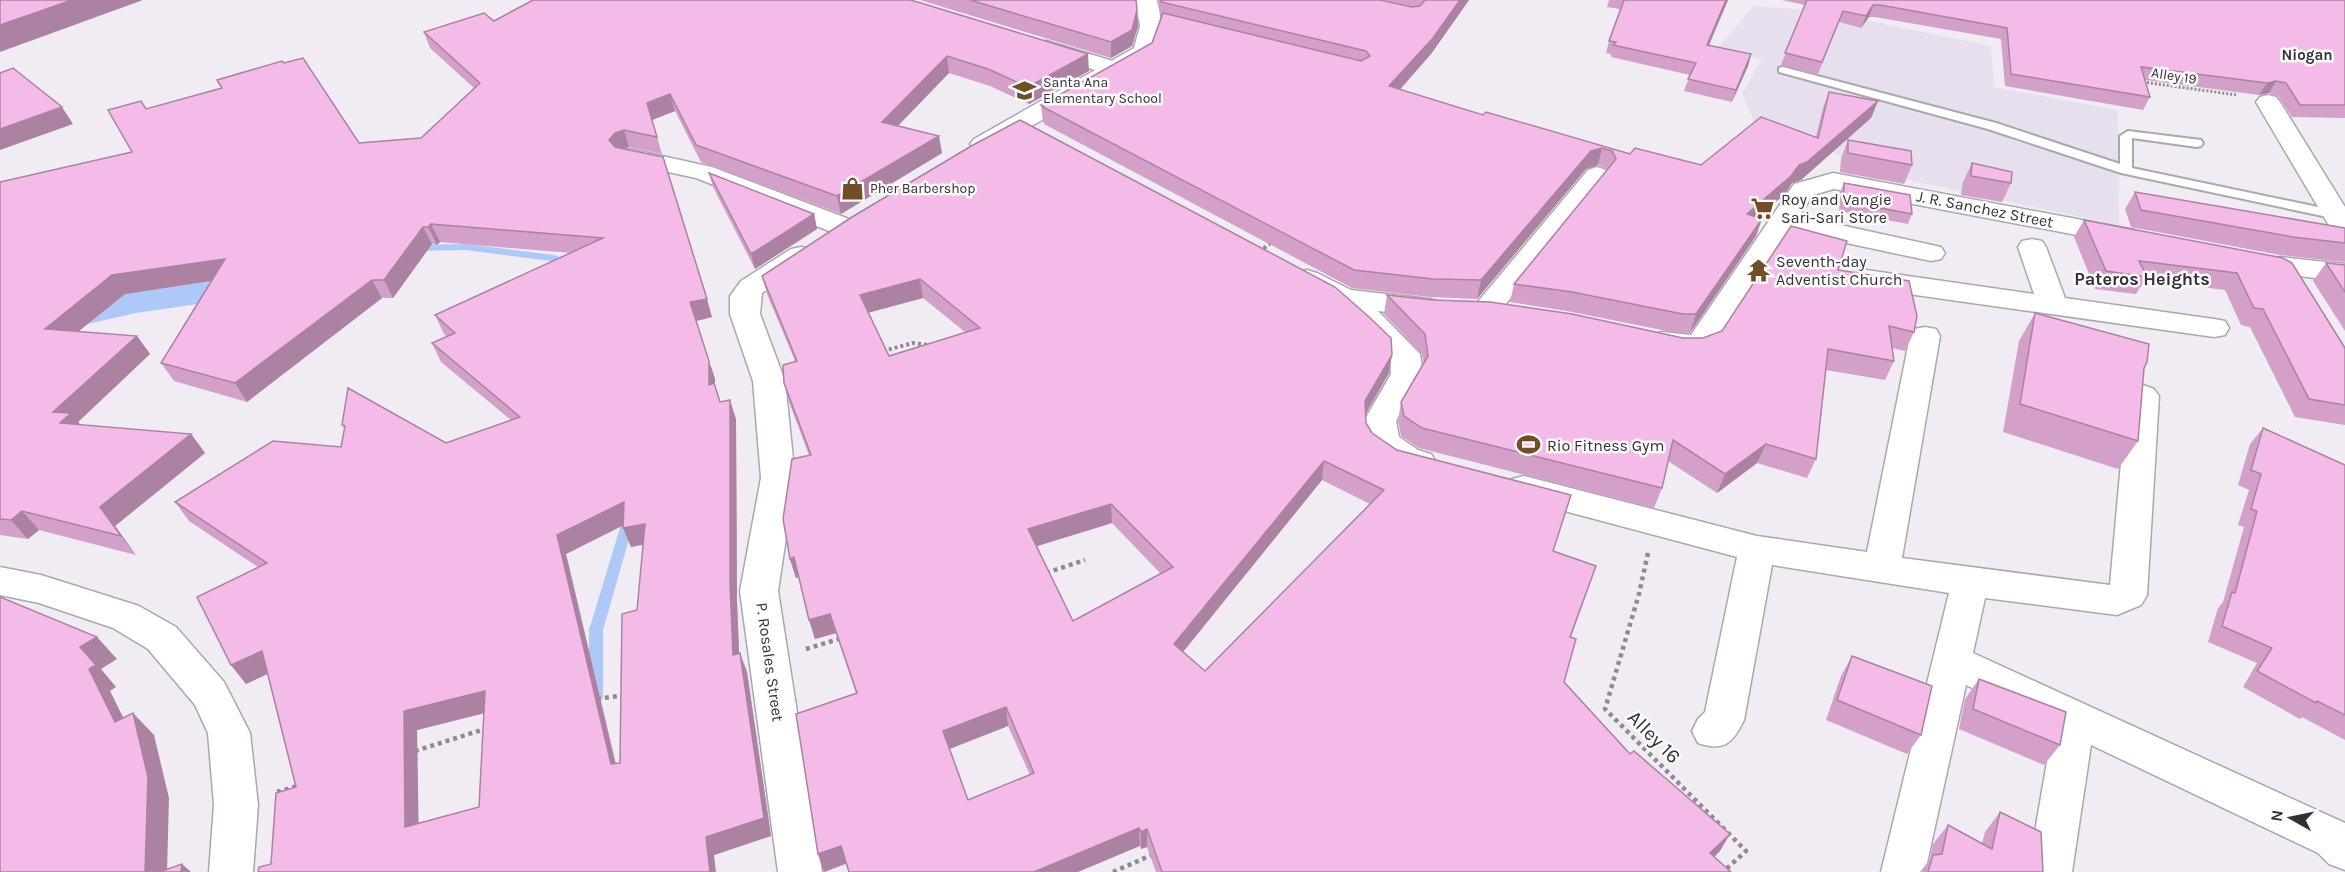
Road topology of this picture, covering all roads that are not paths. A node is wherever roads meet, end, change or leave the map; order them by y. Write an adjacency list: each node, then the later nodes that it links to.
1 (1154, 15): 3 (street)
2 (1025, 42): 3 (street)
3 (1115, 69): 6 (street)
4 (1783, 70): 11 (lane)
5 (2268, 102): 14 (street)
6 (1018, 123): 7 (street); 10 (street)
7 (1049, 139)
8 (2197, 143): 11 (lane)
9 (630, 157): 43 (street, P. Rosales Street)
10 (957, 160)
11 (2126, 170): 14 (lane)
12 (1597, 175): 26 (street)
13 (1783, 221): 15 (street, J. R. Sanchez Street); 22 (street); 29 (street, J. R. Sanchez Street)
14 (2341, 222)
15 (2145, 240)
16 (1266, 246): 24 (street)
17 (2032, 247): 25 (street)
18 (2250, 259): 19 (street)
19 (2280, 266): 20 (street); 23 (street)
20 (2345, 273)
21 (1852, 277): 22 (street)
22 (1946, 289): 25 (street)
23 (2304, 293)
24 (1344, 298): 26 (street); 32 (street)
25 (2053, 304): 28 (street)
26 (1467, 309): 27 (street)
27 (1521, 315)
28 (2214, 328)
29 (1633, 336)
30 (1925, 336): 35 (street)
31 (2143, 396): 37 (street)
32 (1452, 470)
33 (1497, 482): 34 (street)
34 (1757, 549): 35 (street); 40 (street)
35 (1882, 569): 37 (street)
36 (0, 581): 42 (street)
37 (1970, 582): 38 (street)
38 (1951, 660): 39 (street); 44 (street)
39 (2075, 718): 41 (street); 45 (street)
40 (1713, 731)
41 (2345, 850)
42 (231, 872)
43 (800, 872)
44 (1903, 872)
45 (2050, 872)

